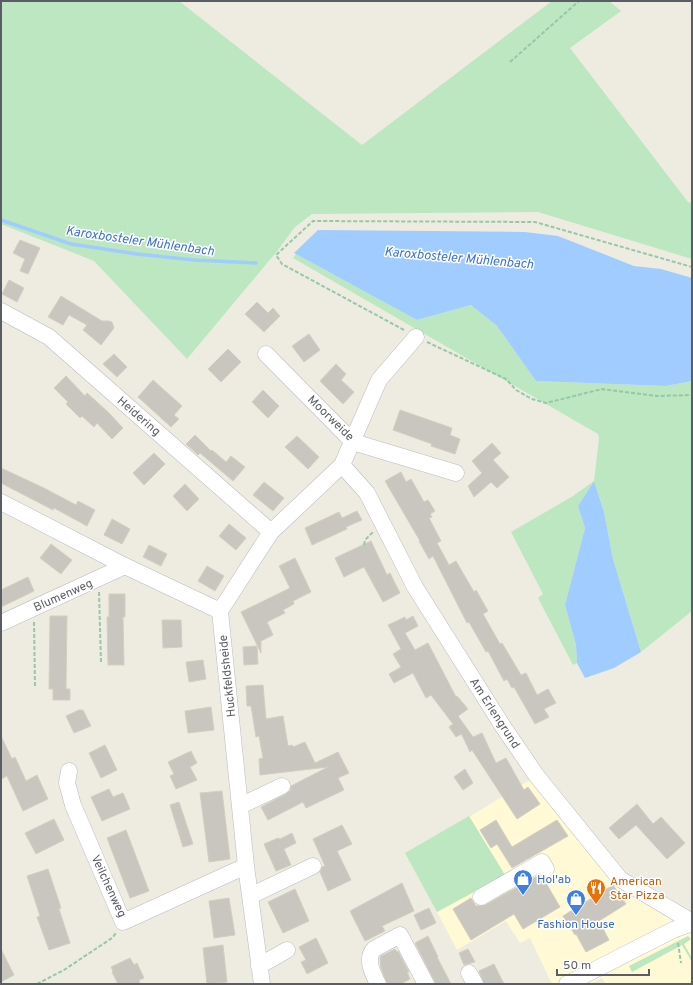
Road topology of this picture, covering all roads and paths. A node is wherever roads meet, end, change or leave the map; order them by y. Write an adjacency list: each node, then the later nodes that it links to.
1 (579, 1): 2 (path)
2 (510, 62)
3 (692, 267): 5 (path)
4 (1, 311): 12 (street, Heidering)
5 (416, 337): 7 (path); 8 (street)
6 (266, 354): 8 (street, Moorweide)
7 (692, 395)
8 (354, 442): 9 (street); 10 (street, Moorweide)
9 (342, 465): 12 (street); 29 (street, Am Erlengrund)
10 (456, 473)
11 (1, 502): 13 (street)
12 (271, 532): 16 (street)
13 (125, 566): 14 (street, Blumenweg); 16 (street)
14 (98, 578): 15 (street, Blumenweg); 18 (path)
15 (34, 608): 17 (street, Blumenweg); 19 (path)
16 (220, 611): 22 (street, Huckfeldsheide)
17 (1, 623)
18 (101, 663)
19 (35, 687)
20 (69, 771): 28 (street, Veilchenweg)
21 (282, 786): 22 (street)
22 (240, 806): 23 (street, Huckfeldsheide)
23 (246, 866): 26 (street, Huckfeldsheide); 28 (street, Veilchenweg)
24 (313, 866): 26 (street)
25 (546, 869): 27 (street)
26 (250, 896): 33 (street, Huckfeldsheide)
27 (481, 897)
28 (123, 922): 34 (path)
29 (692, 922): 30 (street)
30 (673, 930): 32 (path); 38 (street)
31 (287, 950): 33 (street)
32 (681, 963)
33 (259, 966): 35 (street, Huckfeldsheide)
34 (37, 984)
35 (262, 984)
36 (378, 984): 37 (street)
37 (426, 984)
38 (567, 984)

